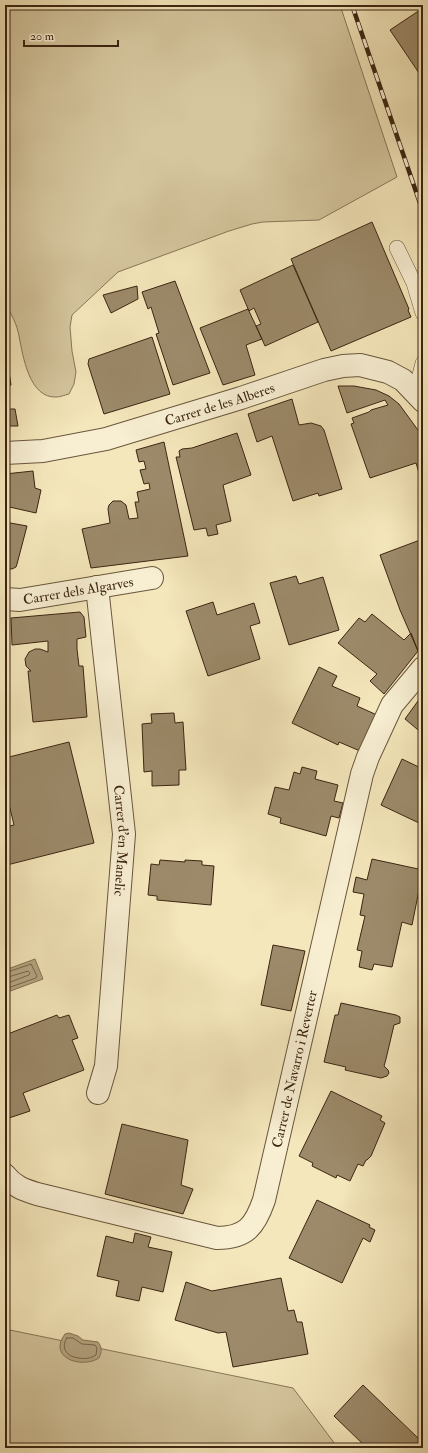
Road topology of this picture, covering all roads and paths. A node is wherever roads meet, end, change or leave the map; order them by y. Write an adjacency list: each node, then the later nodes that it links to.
1 (397, 248): 2 (lane)
2 (423, 313)
3 (423, 362): 4 (lane)
4 (418, 396): 5 (street, Carrer de les Alberes)
5 (5, 453)
6 (152, 578): 7 (street, Carrer dels Algarves)
7 (97, 587): 8 (street, Carrer dels Algarves); 10 (street, Carrer d'en Manelic)
8 (5, 599)
9 (423, 668): 11 (street, Carrer de Navarro i Reverter)
10 (98, 1093)
11 (5, 1175)

